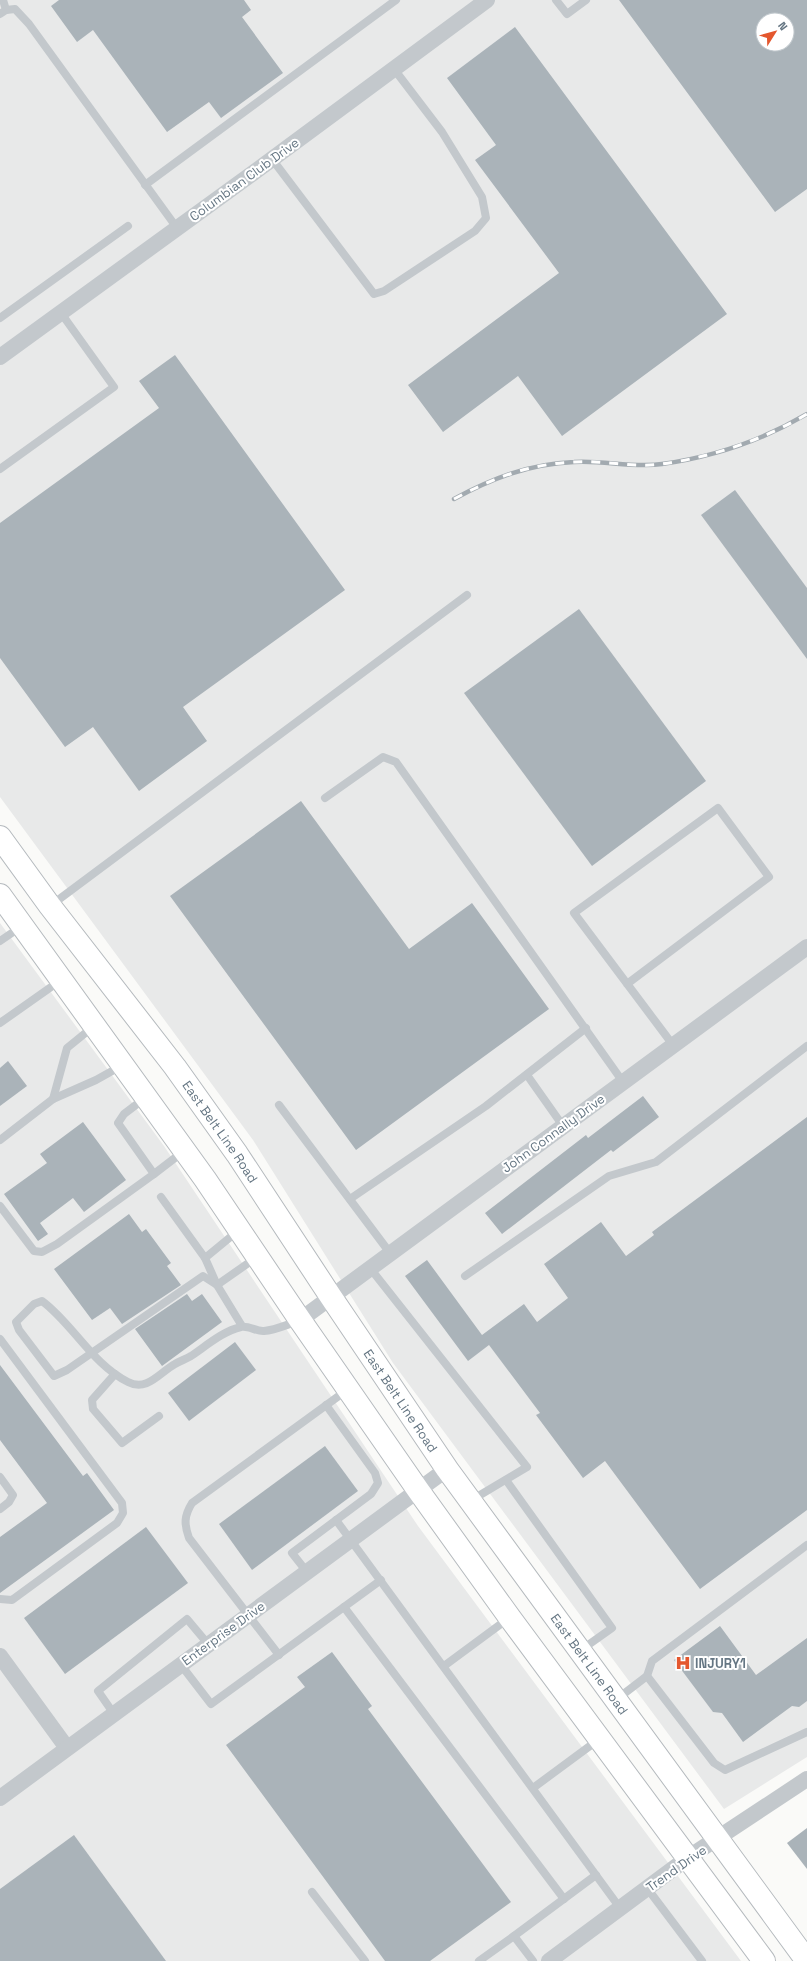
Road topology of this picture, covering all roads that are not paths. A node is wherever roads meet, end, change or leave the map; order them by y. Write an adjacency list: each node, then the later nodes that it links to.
1 (3, 0): 6 (lane)
2 (396, 0): 9 (lane)
3 (487, 0): 7 (street, Columbian Club Drive)
4 (556, 0): 5 (lane)
5 (586, 0)
6 (3, 12): 9 (lane)
7 (394, 69): 8 (street, Columbian Club Drive); 8 (lane)
8 (272, 159): 11 (street, Columbian Club Drive)
9 (145, 185): 11 (lane)
10 (128, 226): 13 (lane)
11 (177, 228): 12 (street, Columbian Club Drive)
12 (61, 313): 14 (street, Columbian Club Drive); 15 (lane)
13 (0, 318)
14 (0, 357)
15 (0, 469)
16 (467, 596): 20 (lane)
17 (325, 798): 28 (lane)
18 (0, 837): 20 (main road, East Belt Line Road)
19 (0, 896): 21 (main road)
20 (50, 906): 21 (main road); 51 (main road, East Belt Line Road)
21 (22, 926): 22 (lane); 24 (main road)
22 (0, 941)
23 (807, 947): 29 (street, John Connally Drive)
24 (61, 980): 26 (lane); 27 (main road)
25 (627, 984): 25 (lane); 29 (lane)
26 (0, 1023)
27 (94, 1026): 31 (main road); 35 (lane)
28 (586, 1028): 32 (lane); 33 (lane)
29 (673, 1045): 33 (street, John Connally Drive)
30 (807, 1046): 49 (lane)
31 (122, 1066): 34 (main road); 35 (lane)
32 (526, 1075): 37 (lane); 42 (lane)
33 (623, 1082): 37 (street, John Connally Drive)
34 (146, 1098): 39 (main road); 40 (lane)
35 (53, 1099): 38 (lane)
36 (278, 1105): 42 (lane)
37 (562, 1126): 45 (street, John Connally Drive)
38 (0, 1140)
39 (184, 1151): 40 (lane); 44 (main road)
40 (154, 1174): 43 (lane)
41 (161, 1197): 47 (lane)
42 (350, 1199): 45 (lane)
43 (0, 1206)
44 (239, 1230): 46 (main road); 47 (lane)
45 (390, 1253): 48 (street, John Connally Drive)
46 (257, 1257): 50 (lane); 52 (main road)
47 (205, 1258): 50 (lane)
48 (370, 1268): 51 (street, John Connally Drive); 62 (lane)
49 (465, 1276)
50 (217, 1285): 53 (lane); 55 (lane)
51 (331, 1297): 52 (street, John Connally Drive); 60 (main road, East Belt Line Road)
52 (300, 1320): 53 (lane); 57 (main road)
53 (242, 1326): 56 (lane)
54 (0, 1339): 71 (lane)
55 (91, 1352): 55 (lane); 56 (lane)
56 (115, 1374): 59 (lane)
57 (348, 1389): 58 (lane); 63 (main road)
58 (326, 1405): 66 (lane); 73 (lane)
59 (159, 1416)
60 (447, 1469): 63 (street, Enterprise Drive); 64 (main road, East Belt Line Road)
61 (0, 1477): 65 (lane)
62 (506, 1480): 64 (lane); 76 (lane)
63 (418, 1490): 67 (street, Enterprise Drive); 74 (main road)
64 (470, 1501): 76 (main road, East Belt Line Road)
65 (0, 1509)
66 (336, 1520): 67 (lane); 69 (lane)
67 (351, 1539): 69 (street, Enterprise Drive); 70 (lane)
68 (807, 1545): 81 (lane)
69 (307, 1572): 73 (street, Enterprise Drive)
70 (381, 1580): 72 (lane); 80 (lane)
71 (0, 1599)
72 (344, 1607): 77 (lane); 95 (lane)
73 (248, 1615): 75 (street, Enterprise Drive); 77 (lane)
74 (510, 1618): 80 (lane); 85 (main road)
75 (208, 1644): 79 (street, Enterprise Drive); 83 (lane)
76 (579, 1651): 82 (main road, East Belt Line Road)
77 (279, 1654): 79 (lane)
78 (0, 1656): 86 (street)
79 (181, 1664): 83 (street, Enterprise Drive)
80 (444, 1666): 88 (lane)
81 (647, 1676): 82 (lane); 84 (lane)
82 (615, 1700): 90 (main road, East Belt Line Road)
83 (114, 1714): 86 (street, Enterprise Drive)
84 (807, 1732)
85 (601, 1739): 88 (lane); 91 (main road)
86 (67, 1748): 89 (street, Enterprise Drive)
87 (805, 1783): 90 (street, Trend Drive)
88 (533, 1788): 92 (lane)
89 (0, 1798)
90 (717, 1840): 91 (street, Trend Drive); 104 (main road, East Belt Line Road)
91 (689, 1858): 93 (street, Trend Drive); 103 (main road)
92 (596, 1875): 95 (lane); 96 (lane)
93 (647, 1888): 96 (street, Trend Drive); 102 (lane)
94 (312, 1892): 98 (lane)
95 (564, 1899): 97 (lane)
96 (620, 1908): 101 (street, Trend Drive)
97 (514, 1936): 99 (lane); 100 (lane)
98 (366, 1961)
99 (479, 1961)
100 (533, 1961)
101 (549, 1961)
102 (702, 1961)
103 (764, 1961)
104 (807, 1961)

